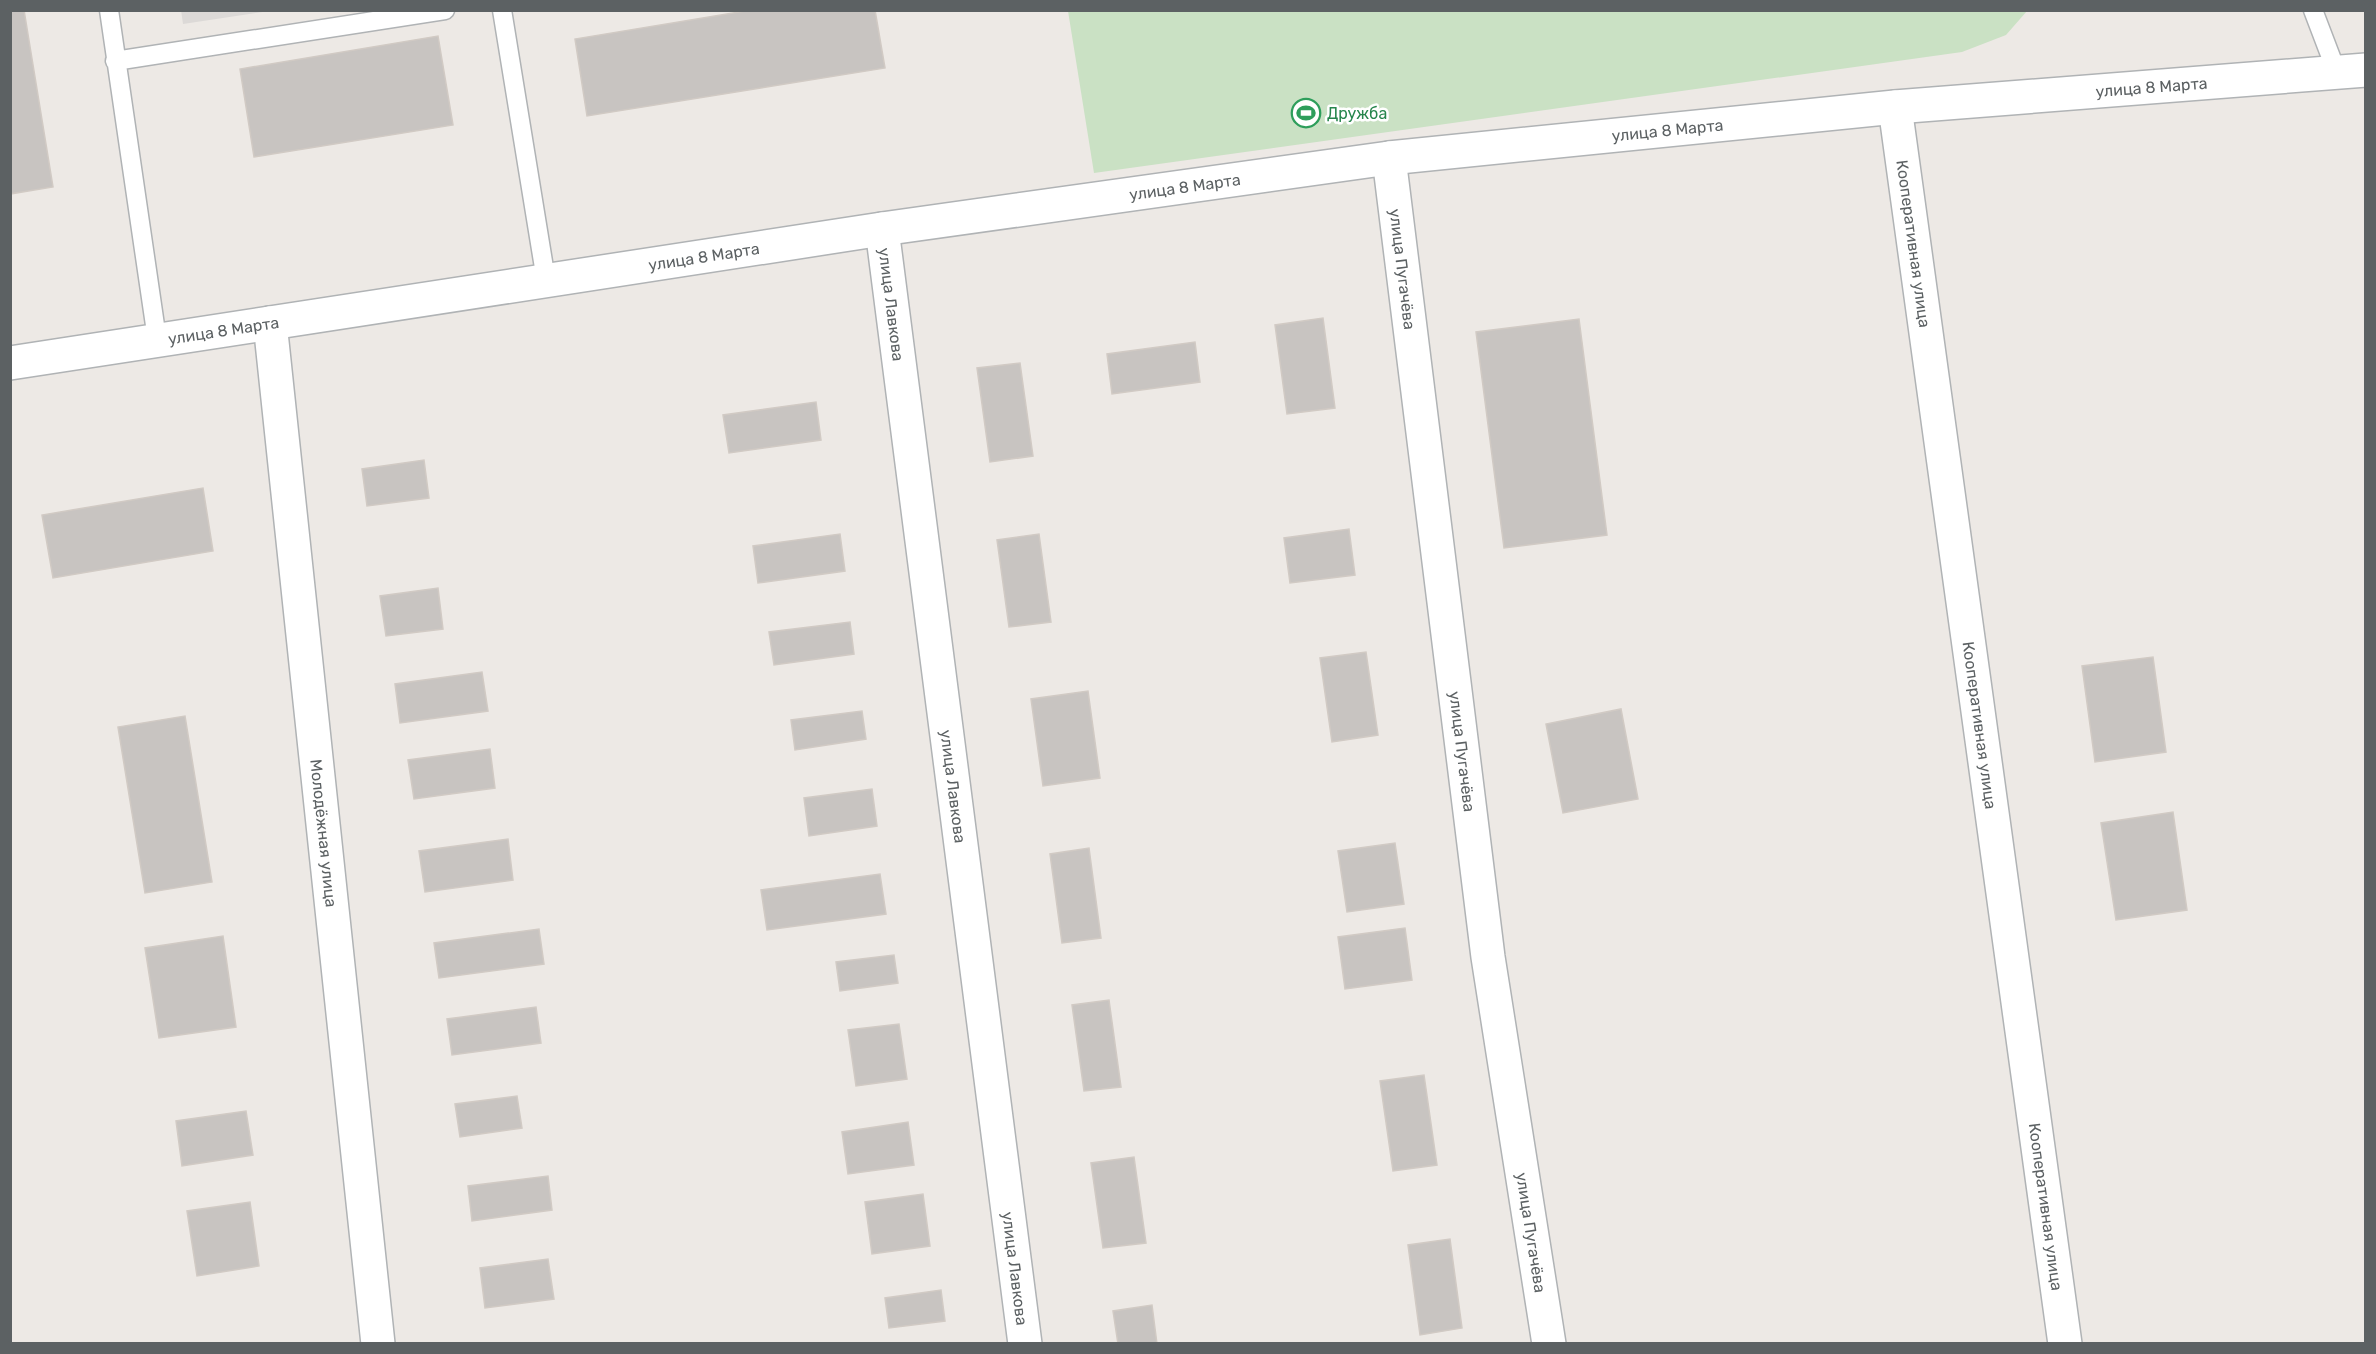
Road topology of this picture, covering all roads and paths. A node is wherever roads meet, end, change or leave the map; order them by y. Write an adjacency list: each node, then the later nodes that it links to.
1 (109, 10): 5 (lane)
2 (445, 10): 5 (lane)
3 (502, 10): 10 (lane)
4 (2313, 10): 6 (lane)
5 (115, 61): 12 (lane)
6 (2351, 72): 7 (street, улица 8 Марта)
7 (1895, 107): 8 (street, улица 8 Марта); 17 (street, Кооперативная улица)
8 (1389, 158): 9 (street, улица 8 Марта); 16 (street, улица Пугачёва)
9 (882, 230): 10 (street, улица 8 Марта); 15 (street, улица Лавкова)
10 (546, 280): 11 (street, улица 8 Марта)
11 (270, 323): 12 (street, улица 8 Марта); 14 (street, Молодёжная улица)
12 (157, 339): 13 (street, улица 8 Марта)
13 (10, 363)
14 (378, 1344)
15 (1025, 1344)
16 (1550, 1344)
17 (2065, 1344)

